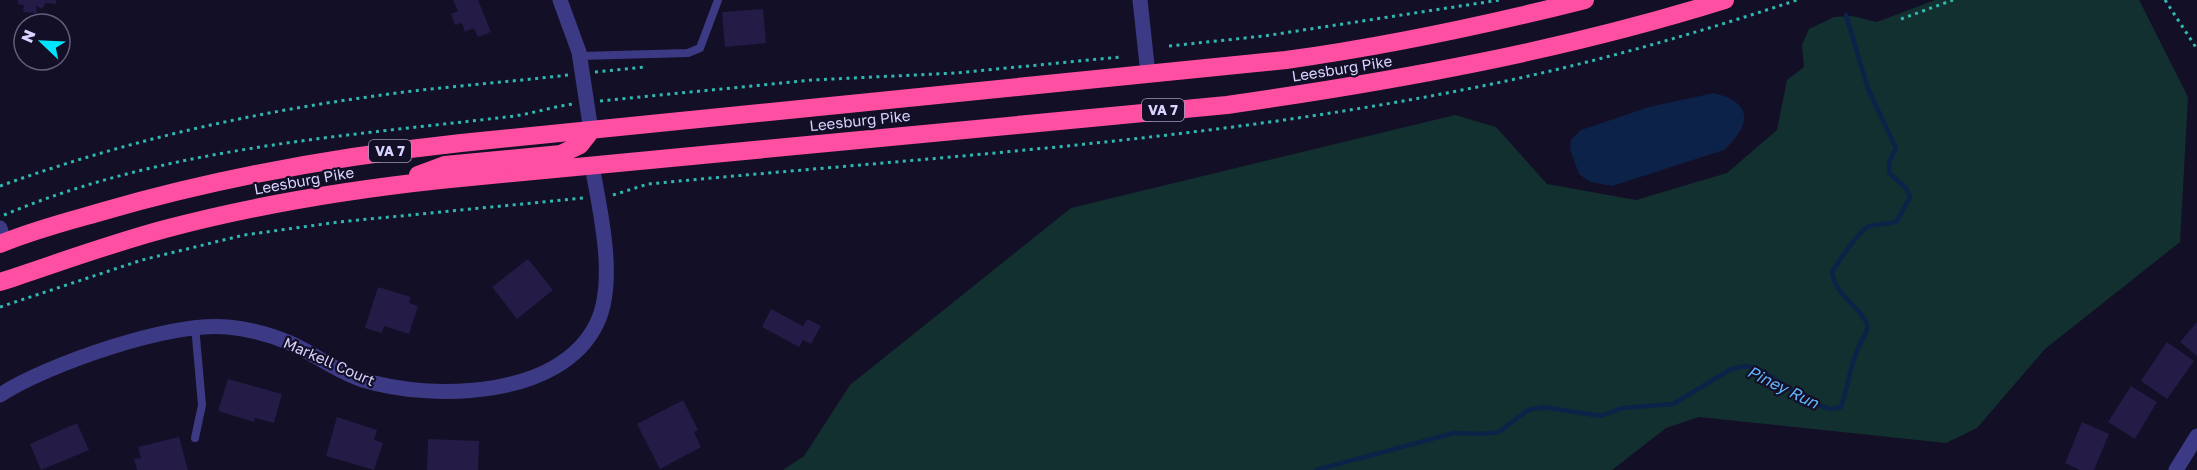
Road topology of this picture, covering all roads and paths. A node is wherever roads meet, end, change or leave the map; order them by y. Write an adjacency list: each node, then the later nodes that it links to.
1 (560, 0): 12 (street)
2 (718, 0): 12 (lane)
3 (1140, 0): 15 (street)
4 (1500, 0): 10 (path)
5 (1585, 0): 15 (highway, Leesburg Pike / VA 7)
6 (1725, 0): 17 (highway, Leesburg Pike / VA 7)
7 (1953, 0): 9 (path)
8 (2165, 0): 11 (path)
9 (1901, 20)
10 (1169, 46)
11 (2197, 49)
12 (580, 56): 14 (street)
13 (649, 67): 14 (path)
14 (584, 73): 16 (street); 18 (path)
15 (1148, 74): 16 (highway, Leesburg Pike / VA 7)
16 (591, 130): 19 (highway); 21 (highway, Leesburg Pike / VA 7)
17 (592, 166): 19 (highway, Leesburg Pike / VA 7); 20 (street, Markell Court)
18 (0, 186)
19 (385, 186): 22 (highway, Leesburg Pike / VA 7)
20 (598, 197): 23 (path); 24 (street, Markell Court)
21 (2, 238)
22 (0, 282)
23 (0, 307)
24 (195, 326): 25 (street, Markell Court); 27 (lane)
25 (0, 395)
26 (2197, 436): 28 (street)
27 (195, 438)
28 (2176, 470)

